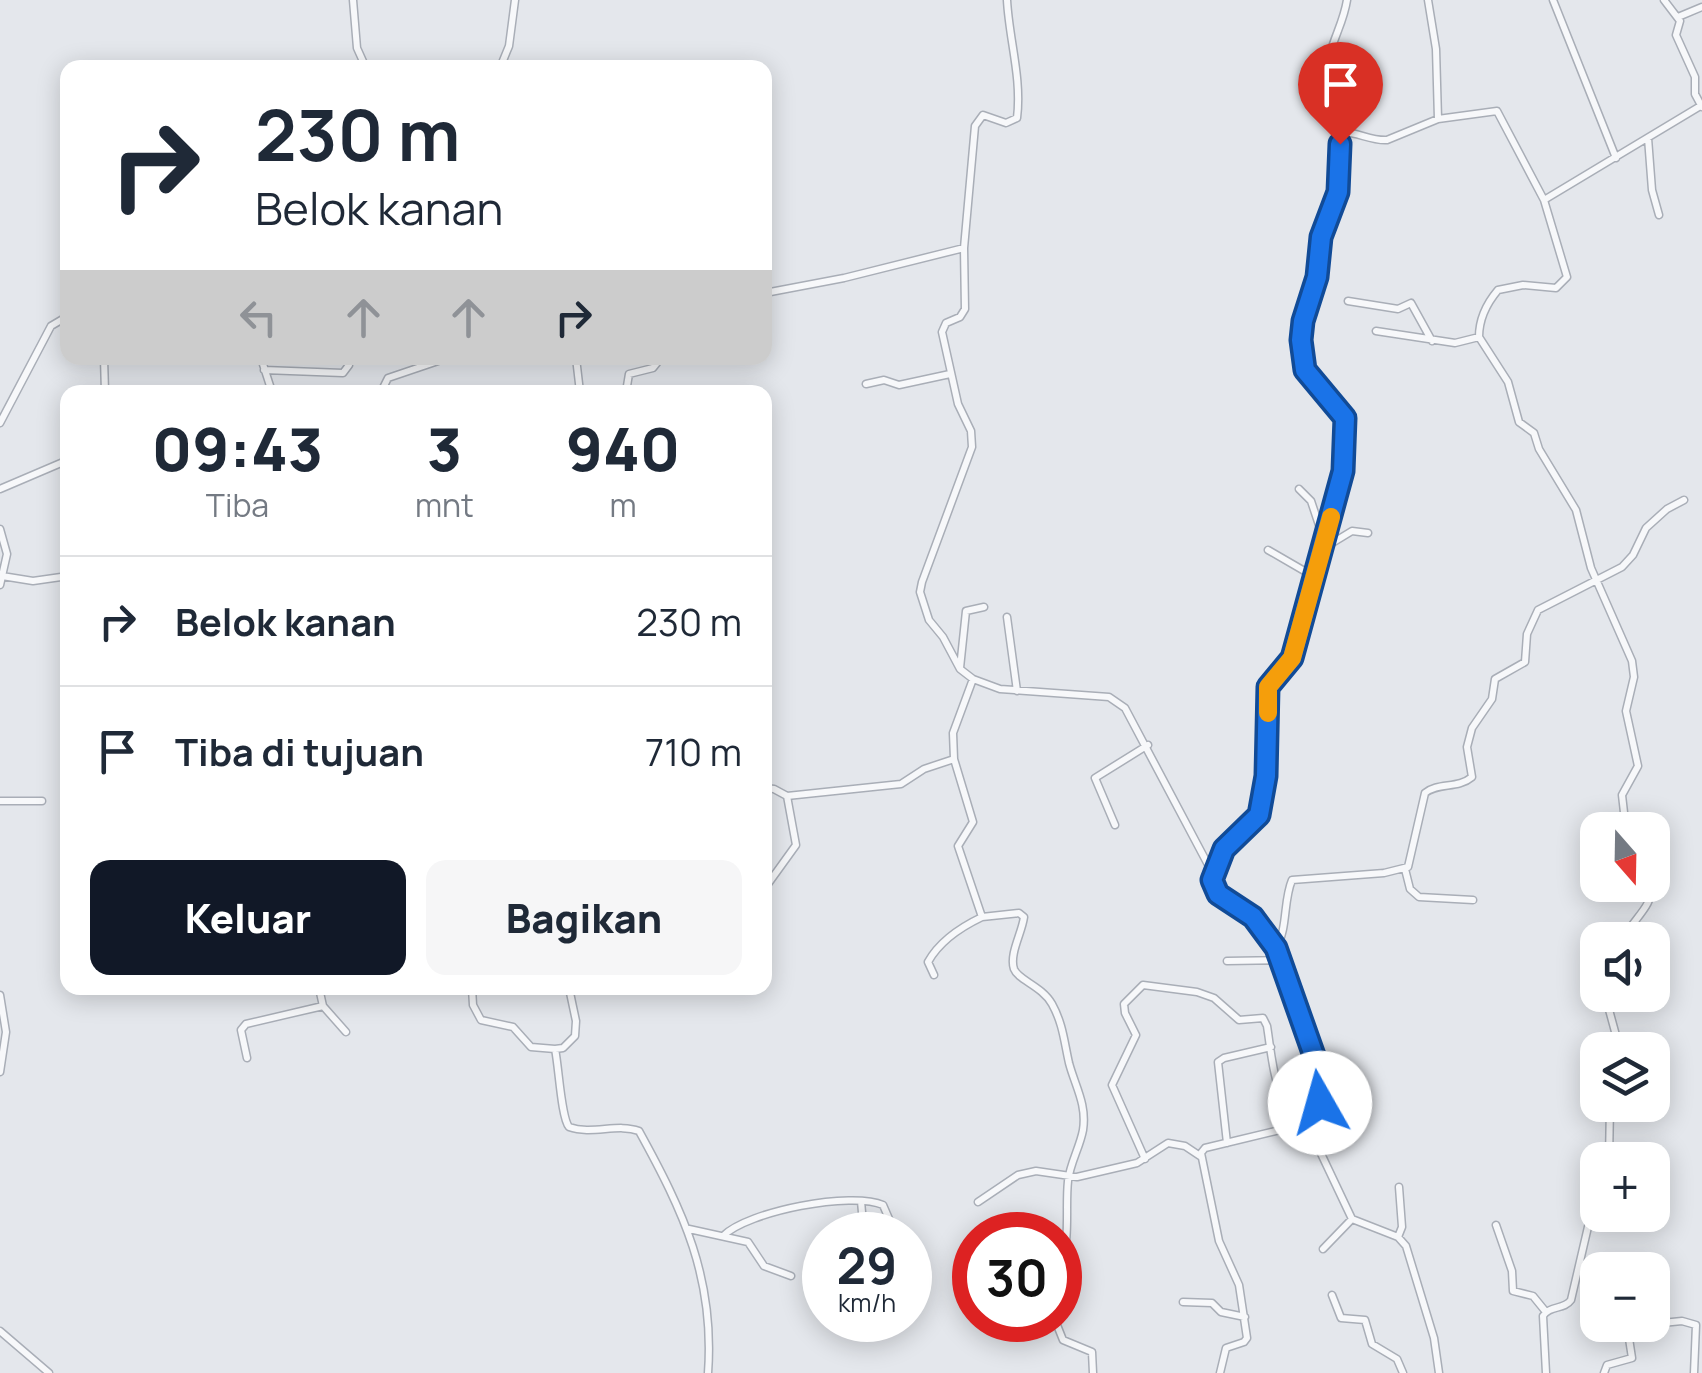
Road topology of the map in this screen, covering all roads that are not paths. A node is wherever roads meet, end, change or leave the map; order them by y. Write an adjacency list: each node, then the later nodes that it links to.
1 (352, 0): 10 (street)
2 (515, 0): 11 (street)
3 (1007, 0): 19 (street)
4 (1347, 0): 14 (street)
5 (1428, 0): 13 (street)
6 (1552, 0): 16 (street)
7 (1664, 0): 9 (street)
8 (1702, 8): 9 (street)
9 (1678, 17): 12 (street)
10 (363, 60)
11 (503, 60)
12 (1702, 106): 15 (street)
13 (1438, 118): 14 (street); 17 (street)
14 (1340, 135): 43 (street)
15 (1648, 138): 16 (street); 18 (street)
16 (1616, 158): 17 (street)
17 (1544, 200): 24 (street)
18 (1660, 215)
19 (964, 248): 20 (street); 31 (street)
20 (772, 292)
21 (1348, 301): 25 (street)
22 (60, 321): 36 (street)
23 (1376, 331): 25 (street)
24 (1479, 337): 25 (street); 48 (street)
25 (1432, 341)
26 (262, 365): 30 (street)
27 (350, 365): 30 (street)
28 (426, 365): 34 (street)
29 (655, 365): 35 (street)
30 (264, 370): 33 (street)
31 (950, 374): 32 (street); 51 (street)
32 (866, 384)
33 (269, 385)
34 (383, 385)
35 (627, 385)
36 (1, 418)
37 (60, 463): 38 (street)
38 (0, 488)
39 (1299, 489): 43 (street)
40 (1684, 500): 48 (street)
41 (0, 529): 47 (street)
42 (1368, 533): 43 (street)
43 (1324, 545): 45 (street)
44 (1268, 550): 45 (street)
45 (1314, 576): 63 (street)
46 (60, 577): 47 (street)
47 (1, 581)
48 (1596, 582): 60 (street); 62 (street)
49 (984, 607): 51 (street)
50 (1007, 617): 53 (street)
51 (960, 670): 52 (street)
52 (972, 679): 53 (street); 55 (street)
53 (1017, 691): 54 (street)
54 (1148, 746): 61 (street); 63 (street)
55 (954, 759): 57 (street); 66 (street)
56 (772, 789): 57 (street)
57 (787, 796): 64 (street)
58 (0, 801): 59 (street)
59 (42, 801)
60 (1624, 812)
61 (1115, 825)
62 (1404, 869): 65 (street); 67 (street)
63 (1213, 874): 67 (street)
64 (772, 878)
65 (1473, 900)
66 (982, 917): 70 (street); 85 (street)
67 (1276, 948): 68 (street)
68 (1280, 960): 69 (street); 81 (street)
69 (1227, 961)
70 (934, 975)
71 (0, 995): 80 (street)
72 (321, 995): 75 (street)
73 (473, 995): 78 (street)
74 (570, 995): 78 (street)
75 (323, 1006): 76 (street); 79 (street)
76 (346, 1032)
77 (1270, 1047): 81 (street); 82 (street); 84 (street)
78 (555, 1050): 94 (street)
79 (247, 1058)
80 (0, 1072)
81 (1303, 1124): 82 (street); 92 (street)
82 (1226, 1142): 83 (street)
83 (1200, 1156): 84 (street); 103 (street)
84 (1145, 1159): 85 (street)
85 (1068, 1177): 88 (street); 91 (street)
86 (1399, 1187): 97 (street)
87 (862, 1201): 89 (street); 90 (street); 96 (street)
88 (978, 1202)
89 (863, 1212)
90 (886, 1212)
91 (1067, 1212)
92 (1352, 1219): 97 (street); 98 (street)
93 (1496, 1226): 102 (street)
94 (689, 1229): 96 (street); 109 (street)
95 (1587, 1232): 102 (street)
96 (724, 1236): 99 (street)
97 (1398, 1237): 113 (street)
98 (1323, 1249)
99 (791, 1276)
100 (1332, 1295): 112 (street)
101 (1184, 1302): 103 (street)
102 (1546, 1312): 114 (street)
103 (1245, 1317): 111 (street)
104 (1670, 1322): 116 (street)
105 (0, 1331): 108 (street)
106 (1068, 1342): 110 (street)
107 (1629, 1342): 115 (street)
108 (49, 1373)
109 (708, 1373)
110 (1094, 1373)
111 (1220, 1373)
112 (1403, 1373)
113 (1440, 1373)
114 (1546, 1373)
115 (1604, 1373)
116 (1694, 1373)

